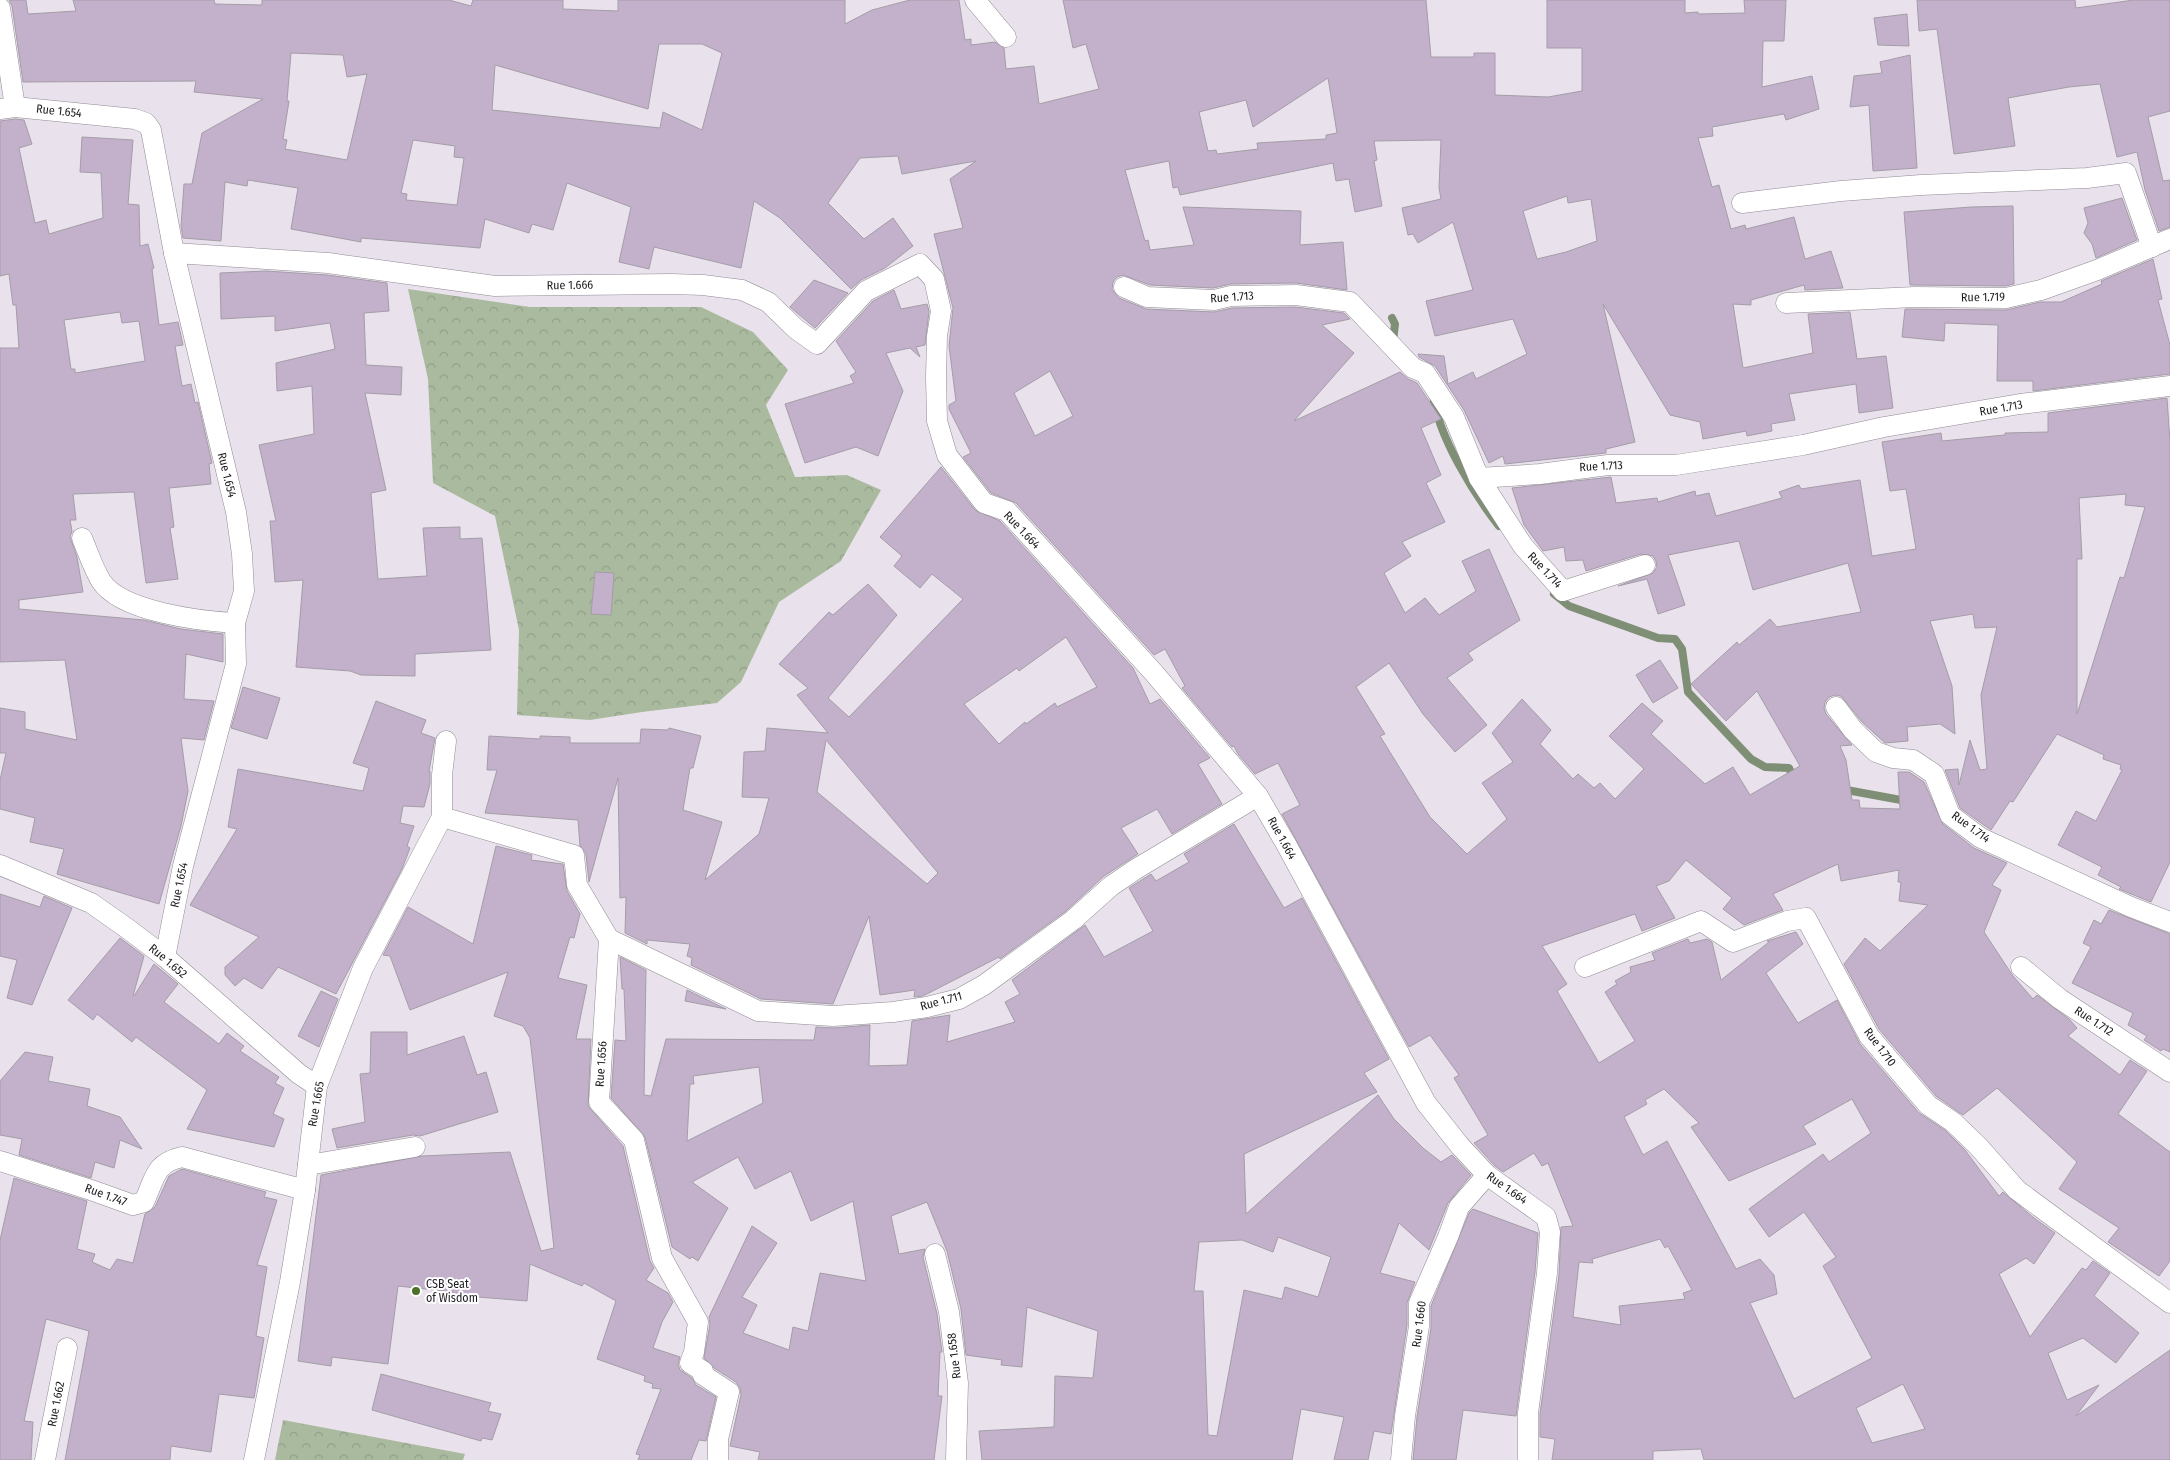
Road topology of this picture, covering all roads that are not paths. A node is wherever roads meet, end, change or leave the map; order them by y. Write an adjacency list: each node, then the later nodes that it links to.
1 (975, 0): 3 (street)
2 (0, 8): 4 (street, Rue 1.654)
3 (1006, 37)
4 (8, 108): 8 (street, Rue 1.654)
5 (1742, 203): 7 (street)
6 (2170, 239): 7 (street, Rue 1.719)
7 (2152, 247): 11 (street, Rue 1.719)
8 (174, 252): 9 (street, Rue 1.666); 16 (street, Rue 1.654)
9 (920, 264): 19 (street, Rue 1.664)
10 (1124, 287): 13 (street, Rue 1.713)
11 (1786, 303)
12 (2170, 386): 13 (street, Rue 1.713)
13 (1479, 478): 15 (street, Rue 1.714)
14 (82, 538): 16 (street)
15 (1645, 565)
16 (235, 624): 24 (street, Rue 1.654)
17 (1836, 707): 22 (street, Rue 1.714)
18 (446, 741): 20 (street, Rue 1.665)
19 (1258, 796): 23 (street, Rue 1.711); 32 (street, Rue 1.664)
20 (442, 816): 23 (street); 28 (street, Rue 1.665)
21 (0, 864): 24 (street, Rue 1.652)
22 (2170, 922)
23 (610, 939): 39 (street, Rue 1.656)
24 (165, 957): 28 (street, Rue 1.652)
25 (1585, 967): 35 (street, Rue 1.710)
26 (2021, 967): 27 (street, Rue 1.712)
27 (2170, 1072)
28 (317, 1086): 31 (street, Rue 1.665)
29 (414, 1147): 31 (street)
30 (0, 1161): 33 (street, Rue 1.747)
31 (308, 1165): 33 (street, Rue 1.665)
32 (1487, 1175): 41 (street, Rue 1.660); 42 (street, Rue 1.664)
33 (305, 1190): 38 (street, Rue 1.665)
34 (935, 1254): 40 (street, Rue 1.658)
35 (2170, 1303)
36 (67, 1348): 37 (street, Rue 1.662)
37 (45, 1460)
38 (254, 1460)
39 (718, 1460)
40 (956, 1460)
41 (1401, 1460)
42 (1528, 1460)

